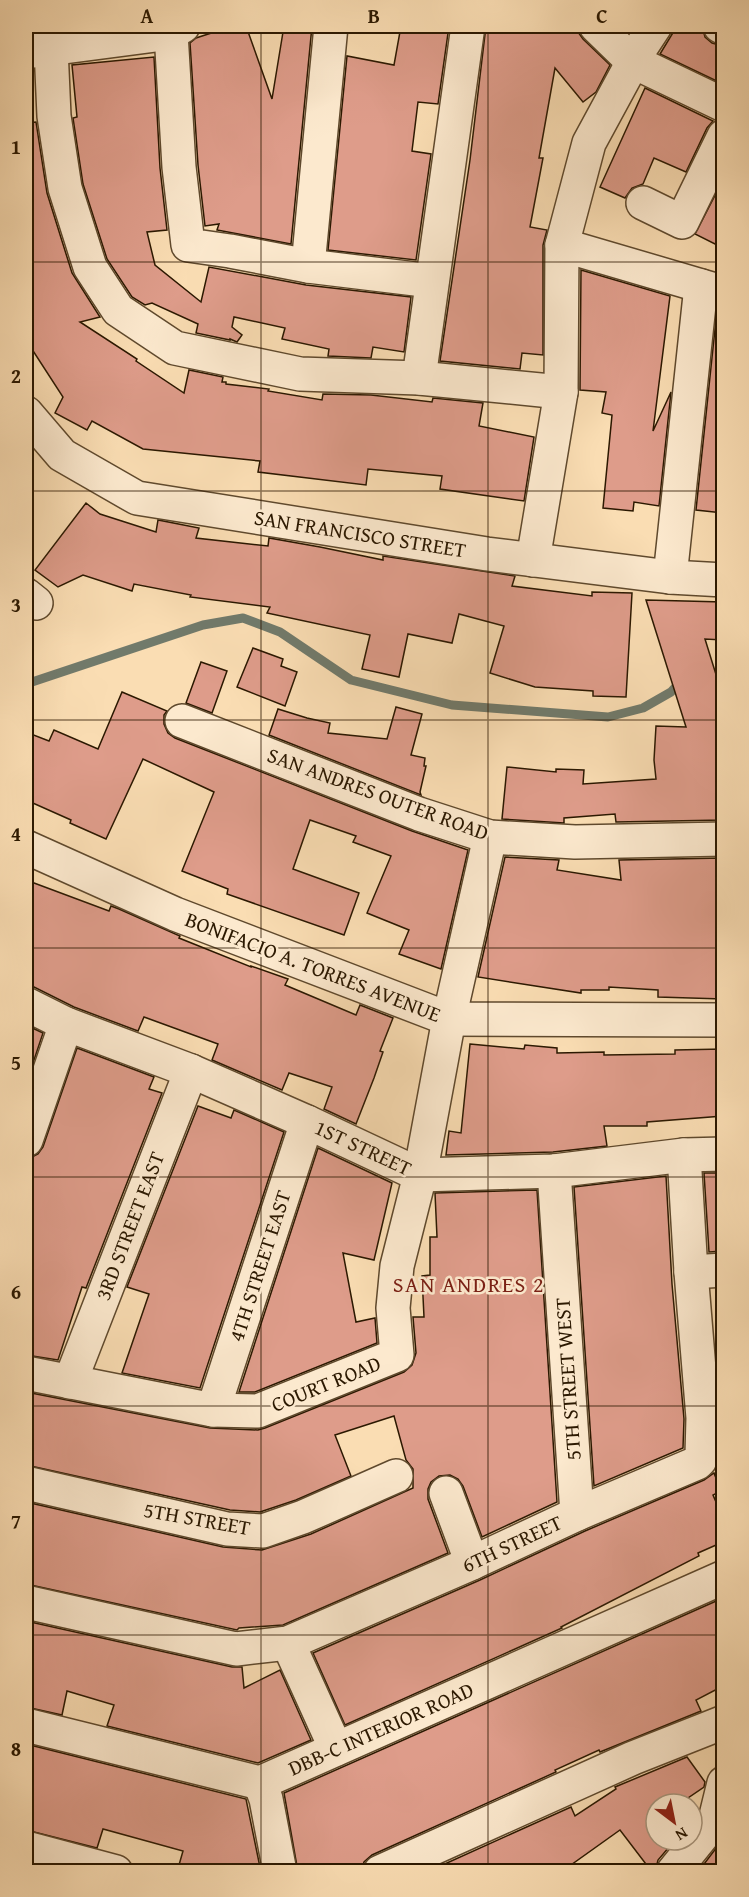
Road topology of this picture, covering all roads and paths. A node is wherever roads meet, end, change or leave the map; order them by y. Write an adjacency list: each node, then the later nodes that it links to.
1 (331, 26): 12 (street)
2 (468, 26): 13 (street)
3 (596, 26): 7 (street)
4 (655, 26): 7 (street)
5 (177, 29): 6 (street); 12 (street)
6 (41, 42): 15 (street)
7 (632, 61): 8 (street); 11 (street)
8 (723, 105)
9 (723, 136): 10 (street)
10 (643, 203)
11 (562, 245): 14 (street); 16 (street)
12 (308, 266): 13 (street)
13 (432, 281): 15 (street)
14 (712, 289): 19 (street)
15 (419, 378): 16 (street)
16 (561, 392): 18 (street)
17 (26, 413): 18 (street, SAN FRANCISCO STREET)
18 (533, 560): 19 (street, SAN FRANCISCO STREET)
19 (670, 577): 20 (street, SAN FRANCISCO STREET)
20 (723, 580)
21 (182, 721): 22 (street, SAN ANDRES OUTER ROAD)
22 (490, 837): 23 (street, SAN ANDRES OUTER ROAD); 26 (street, COURT ROAD)
23 (723, 839)
24 (26, 847): 26 (street, BONIFACIO A. TORRES AVENUE)
25 (26, 1004): 28 (street, 1ST STREET)
26 (449, 1019): 27 (street, BONIFACIO A. TORRES AVENUE); 35 (street, COURT ROAD)
27 (723, 1020)
28 (66, 1024): 29 (street, 1ST STREET); 31 (street)
29 (191, 1071): 30 (street, 1ST STREET); 39 (street, 3RD STREET EAST)
30 (307, 1122): 35 (street, 1ST STREET); 40 (street, 4TH STREET EAST)
31 (26, 1140)
32 (723, 1154): 33 (street, 1ST STREET)
33 (684, 1155): 34 (street, 1ST STREET); 37 (street, 6TH STREET)
34 (555, 1171): 35 (street, 1ST STREET); 45 (street, 5TH STREET WEST)
35 (420, 1175): 40 (street, COURT ROAD)
36 (723, 1270): 37 (street)
37 (691, 1272): 41 (street, 6TH STREET)
38 (26, 1373): 39 (street, COURT ROAD)
39 (70, 1382): 40 (street, COURT ROAD)
40 (213, 1410)
41 (713, 1417): 45 (street, 6TH STREET)
42 (396, 1476): 43 (street, 5TH STREET)
43 (26, 1483)
44 (446, 1493): 46 (street)
45 (577, 1514): 46 (street, 6TH STREET)
46 (472, 1563): 49 (street, 6TH STREET)
47 (723, 1577): 52 (street, DBB-C INTERIOR ROAD)
48 (26, 1602): 49 (street, 6TH STREET)
49 (288, 1643): 52 (street)
50 (723, 1722): 56 (street)
51 (26, 1725): 53 (street)
52 (336, 1749): 53 (street, DBB-C INTERIOR ROAD)
53 (260, 1783): 58 (street)
54 (723, 1784): 59 (street)
55 (26, 1848): 57 (street)
56 (385, 1871)
57 (116, 1872)
58 (280, 1872)
59 (673, 1872)

